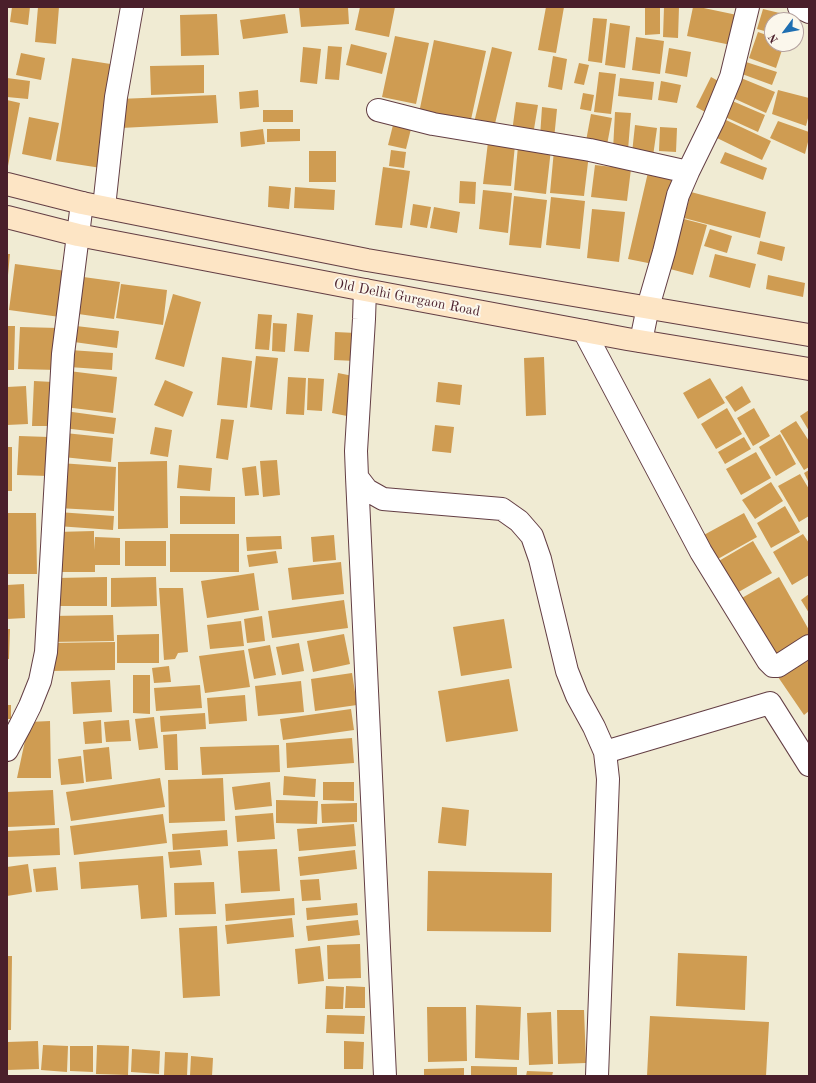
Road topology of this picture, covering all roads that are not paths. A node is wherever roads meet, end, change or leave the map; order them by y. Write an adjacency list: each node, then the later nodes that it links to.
1 (132, 7): 9 (street)
2 (748, 7): 6 (street)
3 (799, 7): 4 (street)
4 (809, 12)
5 (378, 110): 6 (street)
6 (688, 172): 13 (street)
7 (7, 184): 8 (main road)
8 (82, 203): 9 (main road); 11 (street)
9 (104, 206): 13 (main road)
10 (7, 217): 11 (main road, Old Delhi Gurgaon Road)
11 (78, 234): 12 (main road, Old Delhi Gurgaon Road); 20 (street)
12 (365, 290): 14 (main road, Old Delhi Gurgaon Road); 18 (street)
13 (648, 307): 15 (main road); 16 (street)
14 (584, 331): 16 (main road, Old Delhi Gurgaon Road); 19 (street)
15 (809, 335)
16 (641, 341): 17 (main road, Old Delhi Gurgaon Road)
17 (809, 369)
18 (357, 477): 21 (street); 23 (street)
19 (809, 646)
20 (7, 750)
21 (605, 752): 22 (street); 24 (street)
22 (809, 765)
23 (385, 1076)
24 (597, 1076)

